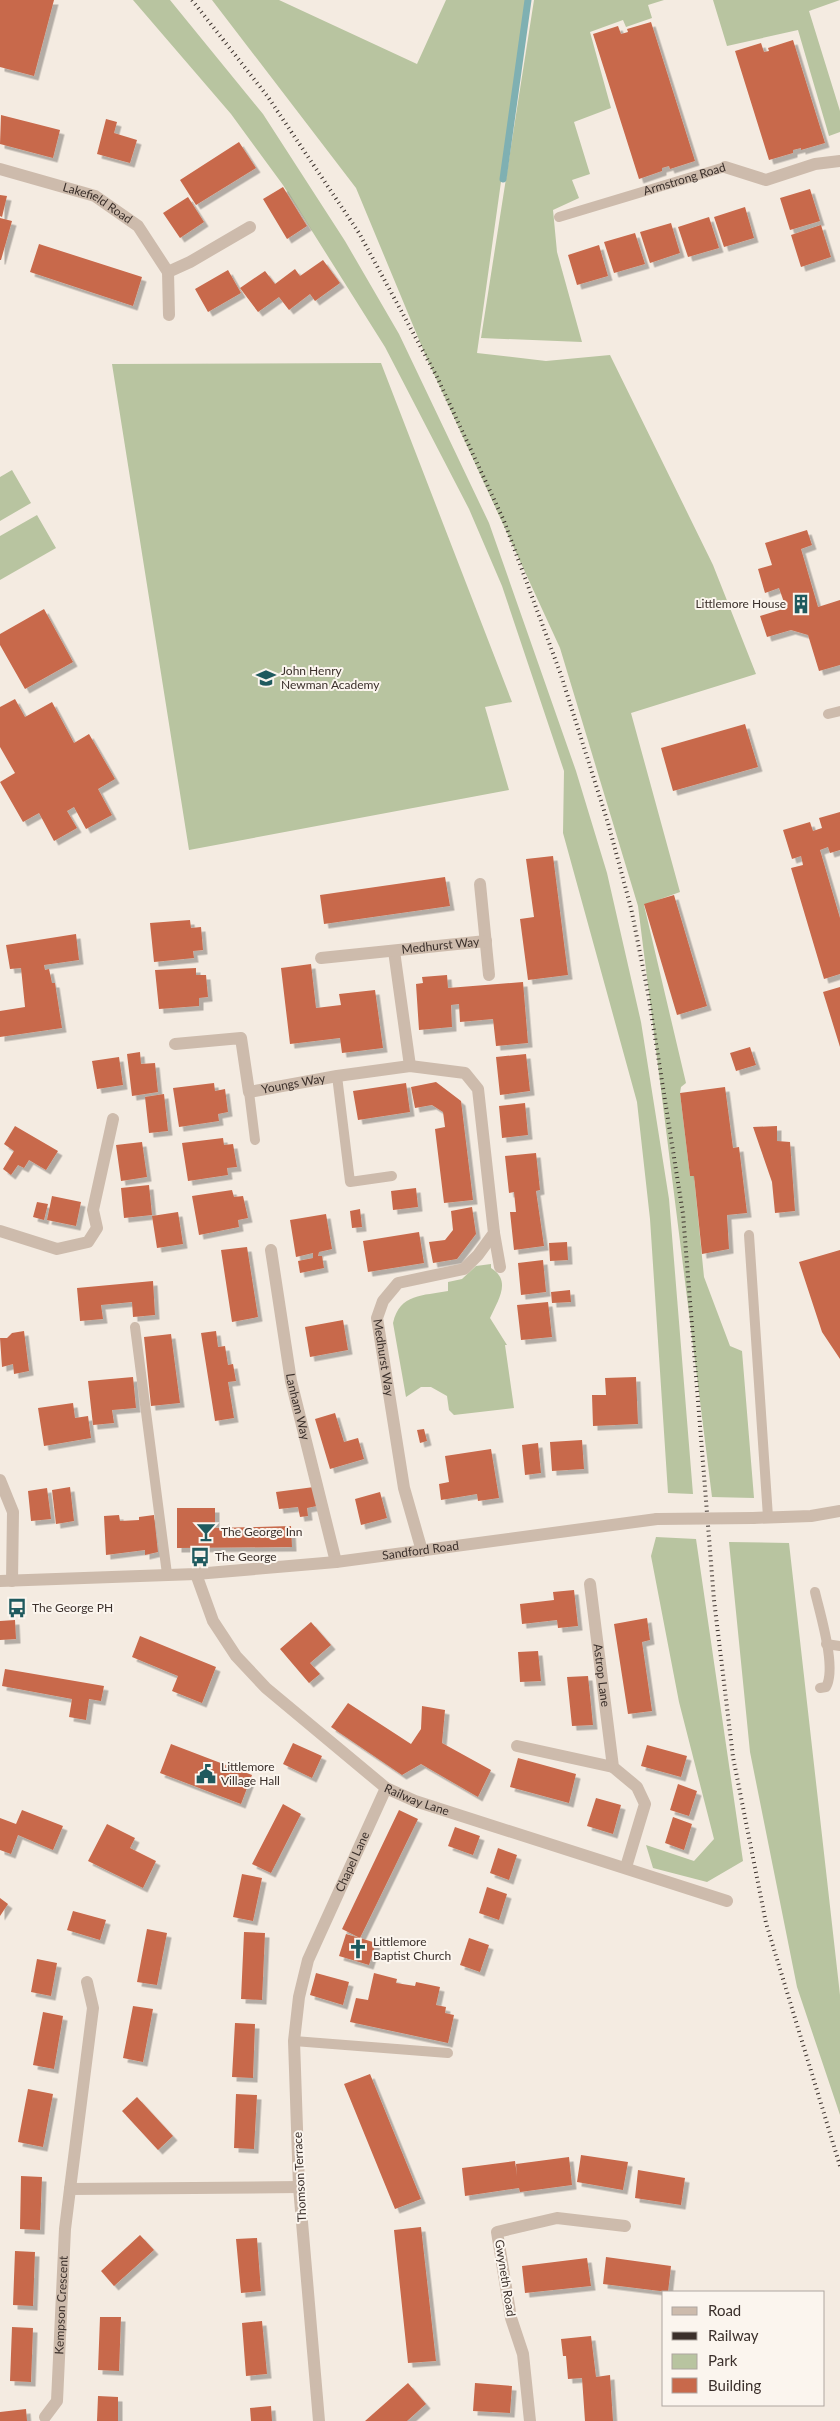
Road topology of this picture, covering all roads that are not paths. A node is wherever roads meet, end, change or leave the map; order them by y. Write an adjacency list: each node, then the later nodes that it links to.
1 (840, 161): 2 (street, Armstrong Road)
2 (726, 167): 4 (lane, Armstrong Road)
3 (0, 169): 6 (street, Lakefield Road)
4 (559, 217)
5 (250, 227): 6 (street)
6 (168, 272): 7 (street)
7 (169, 315)
8 (840, 711): 9 (lane)
9 (828, 714)
10 (480, 884): 11 (street, Medhurst Way)
11 (486, 941): 12 (street, Medhurst Way); 14 (street, Medhurst Way)
12 (394, 951): 13 (street, Medhurst Way); 16 (street, Medhurst Way)
13 (321, 958)
14 (489, 975)
15 (175, 1044): 18 (street, Youngs Way)
16 (410, 1066): 17 (street); 23 (street)
17 (337, 1076): 18 (street, Youngs Way); 21 (lane)
18 (250, 1092): 20 (lane, Youngs Way)
19 (113, 1119): 22 (street)
20 (256, 1140)
21 (392, 1176)
22 (0, 1231)
23 (494, 1233): 26 (street); 31 (street, Medhurst Way)
24 (749, 1234): 30 (lane)
25 (271, 1250): 32 (street, Lanham Way)
26 (500, 1267)
27 (135, 1327): 33 (lane)
28 (0, 1480): 35 (street)
29 (840, 1511): 30 (street, Sandford Road)
30 (768, 1517): 31 (street, Sandford Road, bridge)
31 (422, 1551): 32 (street, Sandford Road)
32 (336, 1562): 34 (street, Sandford Road)
33 (167, 1574): 34 (street, Sandford Road); 35 (street, Sandford Road)
34 (196, 1574): 43 (street, Railway Lane)
35 (6, 1581)
36 (590, 1584): 42 (street, Astrop Lane)
37 (815, 1592): 38 (lane)
38 (826, 1644): 39 (lane); 40 (lane)
39 (840, 1646)
40 (820, 1688)
41 (517, 1746): 42 (street)
42 (613, 1768): 44 (street)
43 (386, 1788): 44 (street, Railway Lane); 46 (street, Chapel Lane)
44 (626, 1867): 45 (street, Railway Lane)
45 (727, 1901)
46 (317, 1935): 48 (street, Thomson Terrace)
47 (87, 1982): 51 (street, Kempson Crescent)
48 (294, 2040): 49 (lane); 50 (street, Thomson Terrace)
49 (448, 2052)
50 (299, 2188): 51 (street); 54 (street, Thomson Terrace)
51 (70, 2189): 53 (street, Kempson Crescent)
52 (625, 2226): 55 (street, Gwyneth Road)
53 (45, 2417)
54 (319, 2421)
55 (530, 2421)

